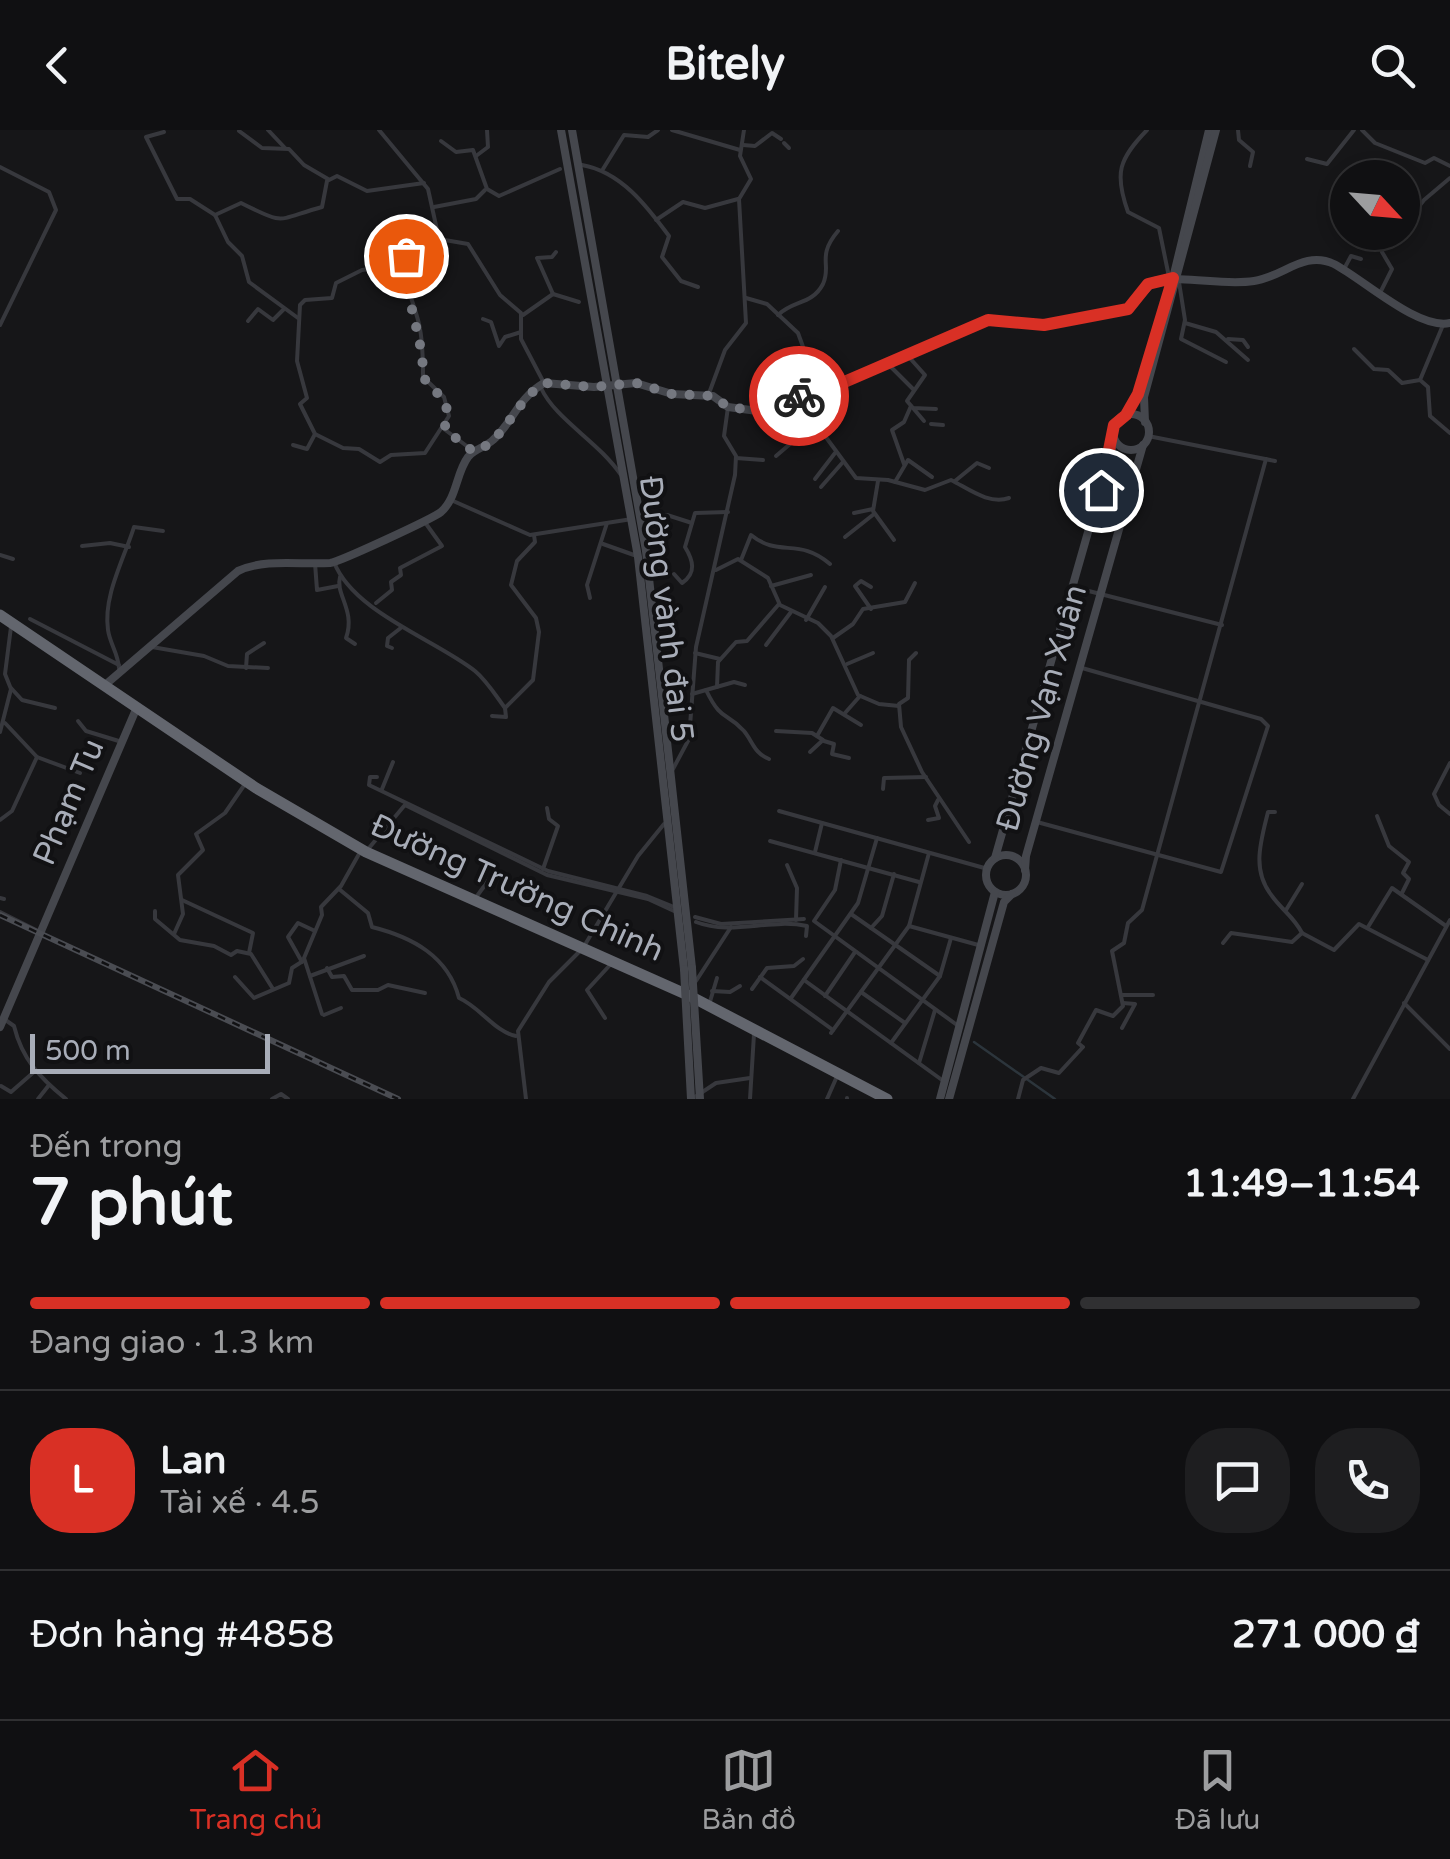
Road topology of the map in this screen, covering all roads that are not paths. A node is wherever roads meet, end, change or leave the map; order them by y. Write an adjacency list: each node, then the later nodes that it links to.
1 (268, 130): 19 (street)
2 (379, 130): 30 (street)
3 (487, 130): 20 (street)
4 (561, 130): 70 (street, Đường vành đai 5)
5 (572, 130): 70 (street, Đường vành đai 5)
6 (658, 130): 27 (street)
7 (672, 130): 18 (street)
8 (744, 130): 18 (street)
9 (1147, 130): 44 (street)
10 (1212, 130): 44 (street)
11 (1238, 130): 23 (street)
12 (1354, 130): 21 (street)
13 (1362, 130): 24 (street)
14 (239, 131): 19 (street)
15 (164, 132): 35 (street)
16 (441, 141): 20 (street)
17 (784, 143): 18 (street)
18 (741, 147): 32 (street)
19 (285, 148): 29 (street)
20 (476, 156): 31 (street)
21 (1307, 158)
22 (582, 164): 27 (street)
23 (1250, 166)
24 (1450, 166)
25 (0, 167): 58 (street)
26 (560, 169): 31 (street)
27 (603, 169): 36 (street)
28 (1450, 178): 33 (street)
29 (328, 179): 30 (street); 35 (street)
30 (424, 183): 34 (street)
31 (487, 189): 34 (street)
32 (739, 199): 36 (street); 48 (street)
33 (1420, 205)
34 (434, 206): 38 (street)
35 (215, 215): 50 (street)
36 (656, 220): 45 (street)
37 (838, 231): 51 (street)
38 (439, 239): 42 (street); 52 (street)
39 (1382, 250): 46 (street)
40 (556, 252): 47 (street)
41 (1361, 260): 43 (street)
42 (406, 264): 53 (street); 81 (street)
43 (1344, 270): 44 (street); 46 (street)
44 (1175, 279): 56 (street); 63 (street); 77 (street); 79 (street)
45 (698, 287)
46 (1380, 293): 57 (street)
47 (553, 294): 49 (street); 52 (street)
48 (744, 297): 51 (street); 72 (street)
49 (579, 302)
50 (284, 309): 53 (street); 55 (street)
51 (778, 315): 67 (street)
52 (523, 316): 59 (street)
53 (298, 318): 83 (street)
54 (483, 319): 59 (street)
55 (248, 321)
56 (1185, 324): 60 (street); 65 (street)
57 (1446, 324): 68 (street)
58 (0, 325)
59 (521, 332): 69 (street)
60 (1228, 340): 61 (street); 64 (street)
61 (1248, 347)
62 (1354, 349): 68 (street)
63 (906, 353): 66 (street); 71 (street)
64 (1248, 360)
65 (1226, 362)
66 (887, 363): 67 (street); 71 (street)
67 (815, 380): 73 (street)
68 (1420, 380): 82 (street)
69 (542, 384): 70 (street); 88 (street); 103 (street)
70 (611, 385): 72 (street); 103 (street, Đường vành đai 5); 110 (street, Đường vành đai 5)
71 (914, 390): 75 (street)
72 (708, 396): 74 (street)
73 (797, 398): 74 (street); 78 (street)
74 (728, 407): 91 (street)
75 (912, 407): 76 (street); 80 (street); 96 (street)
76 (936, 410)
77 (1126, 415): 79 (street); 85 (street)
78 (817, 421): 89 (street); 90 (street)
79 (1145, 422): 84 (street)
80 (943, 425)
81 (444, 429): 83 (street); 88 (street)
82 (1450, 433)
83 (315, 434): 86 (street)
84 (1148, 436): 87 (street); 92 (street)
85 (1114, 440): 87 (street); 137 (street, Đường Vạn Xuân)
86 (292, 445)
87 (1144, 445): 138 (street, Đường Vạn Xuân)
88 (474, 452): 106 (street)
89 (834, 452): 95 (street); 99 (street)
90 (776, 456)
91 (736, 458): 93 (street); 108 (street)
92 (1266, 459): 94 (street); 148 (street)
93 (763, 460)
94 (1275, 461)
95 (843, 462): 100 (street); 104 (street)
96 (904, 464): 98 (street); 101 (street)
97 (990, 468): 102 (street)
98 (932, 477)
99 (815, 479)
100 (878, 481): 101 (street); 107 (street)
101 (896, 482): 102 (street)
102 (955, 482): 105 (street)
103 (626, 484): 110 (street, Đường vành đai 5)
104 (821, 487)
105 (1009, 498)
106 (450, 500): 111 (street); 115 (street)
107 (873, 511): 109 (street); 116 (street); 117 (street)
108 (728, 512): 112 (street); 128 (street)
109 (854, 513)
110 (637, 518): 112 (street); 113 (street); 195 (street, Đường vành đai 5); 209 (street, Đường vành đai 5)
111 (424, 521): 125 (street); 141 (street)
112 (692, 523): 129 (street)
113 (607, 524): 115 (street); 118 (street)
114 (163, 532): 120 (street)
115 (534, 535): 177 (street)
116 (845, 538)
117 (894, 540)
118 (603, 544): 122 (street); 139 (street)
119 (82, 546): 120 (street)
120 (130, 547): 162 (street)
121 (0, 555): 123 (street)
122 (634, 555)
123 (13, 559)
124 (740, 560): 127 (street); 128 (street); 134 (street)
125 (334, 562): 126 (street); 131 (street)
126 (315, 563): 133 (street); 154 (street)
127 (830, 564)
128 (716, 570): 156 (street)
129 (674, 574)
130 (811, 575): 134 (street)
131 (340, 577): 133 (street); 141 (street)
132 (915, 583): 142 (street)
133 (338, 586): 152 (street)
134 (771, 586): 140 (street)
135 (825, 587): 146 (street)
136 (871, 587): 142 (street)
137 (1073, 587): 138 (street); 221 (street, Đường Vạn Xuân)
138 (1101, 594): 148 (street); 165 (street, Đường Vạn Xuân)
139 (590, 598)
140 (778, 604): 143 (street); 159 (street)
141 (374, 605): 149 (street)
142 (872, 608): 150 (street)
143 (790, 612): 146 (street); 153 (street)
144 (0, 615): 147 (highway, Đường Trường Chinh)
145 (30, 619): 162 (street)
146 (806, 620): 150 (street)
147 (12, 623): 160 (street); 167 (highway, Đường Trường Chinh)
148 (1222, 625): 173 (street)
149 (402, 627): 155 (street); 177 (street)
150 (833, 638): 161 (street)
151 (264, 643): 163 (street)
152 (355, 644)
153 (766, 645)
154 (148, 646): 162 (street); 163 (street)
155 (392, 648)
156 (695, 653): 159 (street); 171 (street)
157 (916, 653): 174 (street)
158 (874, 654): 161 (street)
159 (720, 659): 168 (street)
160 (3, 661): 169 (street)
161 (847, 664): 172 (street)
162 (119, 667): 167 (street)
163 (246, 668): 164 (street)
164 (268, 668)
165 (1081, 668): 173 (street); 211 (street, Đường Vạn Xuân)
166 (745, 684): 168 (street)
167 (104, 685): 175 (highway, Đường Trường Chinh)
168 (717, 686): 170 (street)
169 (11, 688): 176 (street); 181 (street)
170 (706, 690): 171 (street); 191 (street)
171 (692, 694): 195 (street)
172 (860, 696): 174 (street); 178 (street)
173 (1199, 702): 220 (street); 220 (street)
174 (899, 706): 197 (street)
175 (137, 707): 187 (street, Phạm Tu); 198 (highway, Đường Trường Chinh)
176 (55, 708)
177 (505, 708): 179 (street)
178 (845, 713): 182 (street); 185 (street)
179 (492, 716)
180 (78, 721): 187 (street)
181 (5, 724): 184 (street); 189 (street)
182 (861, 725)
183 (776, 730): 185 (street)
184 (0, 732)
185 (817, 736): 186 (street)
186 (824, 740): 188 (street); 190 (street)
187 (122, 742): 253 (street, Phạm Tu)
188 (810, 752)
189 (37, 756): 194 (street); 208 (street)
190 (849, 758)
191 (769, 760)
192 (393, 762): 200 (street)
193 (1450, 764): 206 (street)
194 (80, 773)
195 (671, 773): 271 (street, Đường vành đai 5)
196 (378, 777): 200 (street)
197 (926, 777): 199 (street); 201 (street)
198 (246, 782): 217 (highway, Đường Trường Chinh); 237 (street)
199 (883, 789)
200 (382, 790): 202 (street)
201 (938, 800): 210 (street); 216 (street)
202 (406, 804): 213 (street); 217 (street)
203 (547, 808): 225 (street)
204 (779, 811): 212 (street)
205 (1276, 812): 240 (street)
206 (1450, 814)
207 (1377, 816): 235 (street)
208 (0, 820)
209 (668, 820): 233 (street); 271 (street, Đường vành đai 5)
210 (928, 820)
211 (1036, 822): 220 (street); 227 (street, Đường Vạn Xuân)
212 (822, 823): 214 (street); 218 (street)
213 (460, 828): 225 (street); 233 (street)
214 (876, 838): 219 (street); 224 (street)
215 (770, 841): 218 (street)
216 (968, 842)
217 (364, 851): 232 (street); 238 (highway, Đường Trường Chinh)
218 (815, 852): 222 (street)
219 (929, 852): 226 (street); 230 (street)
220 (1155, 855): 287 (street)
221 (995, 858): 226 (street); 227 (street)
222 (842, 860): 224 (street); 257 (street)
223 (787, 865): 245 (street)
224 (869, 868): 229 (street); 243 (street)
225 (543, 869): 233 (street)
226 (988, 869): 234 (street)
227 (1026, 870): 236 (street)
228 (493, 874): 238 (street)
229 (894, 874): 230 (street); 251 (street)
230 (921, 882): 247 (street)
231 (1302, 884): 240 (street)
232 (339, 888): 252 (street); 303 (street)
233 (617, 890): 239 (street); 262 (street)
234 (995, 892): 236 (street); 261 (street)
235 (1402, 893): 248 (street); 250 (street)
236 (1012, 894): 300 (street)
237 (182, 900): 254 (street); 264 (street)
238 (474, 900): 262 (highway, Đường Trường Chinh)
239 (674, 909)
240 (1286, 910): 255 (street)
241 (0, 912): 253 (street)
242 (155, 912): 254 (street)
243 (851, 914): 251 (street); 257 (street)
244 (804, 919): 245 (street)
245 (796, 920): 249 (street)
246 (1450, 920): 248 (street)
247 (909, 926): 258 (street); 260 (street)
248 (1446, 926): 267 (street)
249 (731, 927): 256 (street); 279 (street)
250 (1368, 927): 255 (street); 267 (street)
251 (871, 928): 260 (street)
252 (315, 931): 268 (street); 268 (street)
253 (40, 932): 298 (street, Phạm Tu)
254 (174, 934): 264 (street)
255 (1302, 934): 259 (street)
256 (806, 936)
257 (834, 936): 263 (street); 278 (street)
258 (951, 938): 261 (street); 274 (street)
259 (1223, 943)
260 (895, 946): 272 (street); 274 (street)
261 (982, 946): 300 (street)
262 (582, 948): 269 (highway, Đường Trường Chinh); 303 (street)
263 (855, 952): 272 (street); 288 (street)
264 (249, 954): 281 (street)
265 (364, 956): 270 (street)
266 (804, 959): 276 (street)
267 (1428, 960): 292 (street)
268 (303, 961): 273 (street); 281 (street)
269 (613, 962): 293 (highway, Đường Trường Chinh); 297 (street)
270 (328, 968): 273 (street); 284 (street)
271 (688, 968): 318 (street, Đường vành đai 5, bridge); 319 (street, Đường vành đai 5, bridge)
272 (880, 968): 285 (street); 290 (street)
273 (310, 976): 294 (street)
274 (940, 976): 290 (street)
275 (235, 977): 281 (street)
276 (760, 977): 282 (street); 289 (street)
277 (718, 978): 283 (street)
278 (804, 980): 288 (street); 289 (street)
279 (696, 981)
280 (740, 986): 283 (street)
281 (273, 989)
282 (752, 989)
283 (712, 990): 293 (street)
284 (425, 992)
285 (862, 992): 296 (street); 299 (street)
286 (1153, 994): 287 (street)
287 (1120, 995): 291 (street)
288 (825, 996): 296 (street)
289 (792, 998): 296 (street)
290 (922, 1000): 295 (street); 299 (street)
291 (1123, 1003): 301 (street); 325 (street)
292 (1404, 1004): 305 (street); 326 (street)
293 (709, 1005): 302 (highway, Đường Trường Chinh)
294 (341, 1008)
295 (935, 1010): 300 (street); 306 (street)
296 (847, 1011): 304 (street)
297 (605, 1018)
298 (2, 1023): 307 (street)
299 (905, 1024): 304 (street)
300 (964, 1028): 310 (street); 324 (street)
301 (1122, 1028)
302 (755, 1030): 308 (highway, Đường Trường Chinh); 309 (street)
303 (516, 1036): 317 (street)
304 (891, 1043): 306 (street)
305 (1450, 1049)
306 (919, 1063): 310 (street)
307 (35, 1071): 311 (street); 312 (street)
308 (838, 1074): 321 (street); 322 (highway, Đường Trường Chinh)
309 (750, 1078): 318 (street); 320 (street)
310 (944, 1082): 323 (street)
311 (49, 1085): 313 (street); 314 (street)
312 (1, 1086)
313 (42, 1098)
314 (66, 1099)
315 (272, 1099): 316 (street)
316 (288, 1099)
317 (526, 1099)
318 (692, 1099)
319 (700, 1099)
320 (750, 1099)
321 (827, 1099)
322 (887, 1099)
323 (940, 1099)
324 (949, 1099)
325 (1018, 1099)
326 (1352, 1099)

